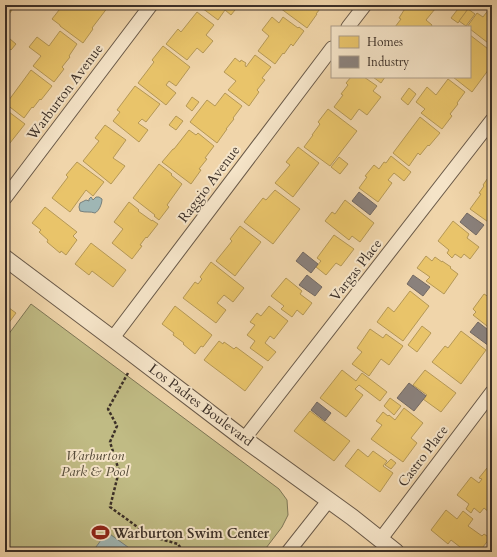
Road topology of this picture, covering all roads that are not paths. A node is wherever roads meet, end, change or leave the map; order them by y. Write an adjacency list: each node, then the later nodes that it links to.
1 (151, 5): 6 (street, Warburton Avenue)
2 (365, 5): 3 (street)
3 (349, 26)
4 (331, 49): 8 (street, Raggio Avenue)
5 (492, 120): 10 (street, Vargas Place)
6 (5, 198)
7 (5, 258): 8 (street, Los Padres Boulevard)
8 (112, 338): 10 (street, Los Padres Boulevard)
9 (492, 392): 12 (street, Castro Place)
10 (244, 439): 11 (street, Los Padres Boulevard)
11 (329, 500): 12 (street, Los Padres Boulevard); 13 (street)
12 (380, 540): 14 (street, Los Padres Boulevard)
13 (288, 552)
14 (396, 552)

